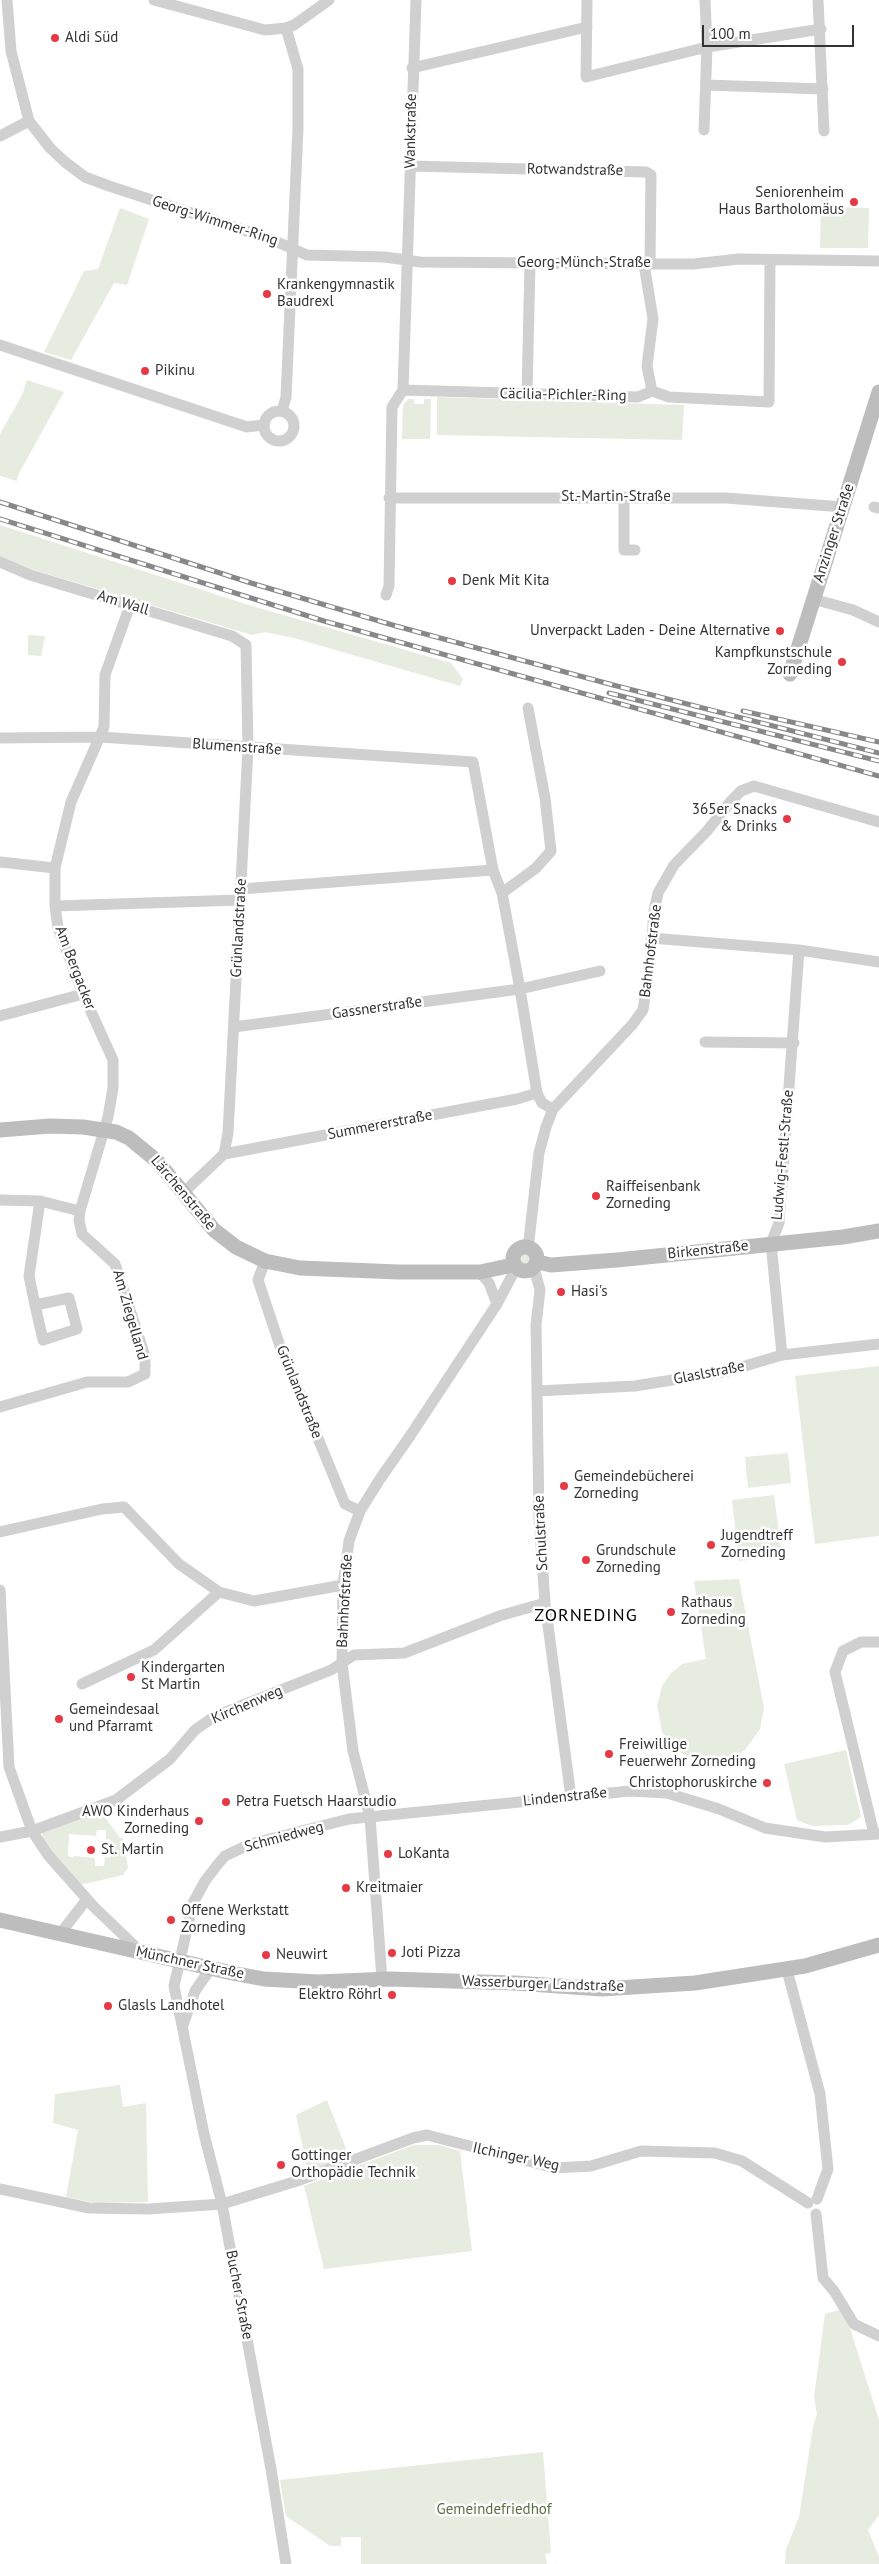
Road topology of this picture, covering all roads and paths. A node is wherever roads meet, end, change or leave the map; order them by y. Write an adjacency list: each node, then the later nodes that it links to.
1 (7, 0): 15 (street, Georg-Wimmer-Ring)
2 (154, 0): 9 (street)
3 (329, 0): 9 (street)
4 (416, 0): 12 (street, Wankstraße)
5 (587, 0): 8 (street)
6 (705, 0): 11 (street)
7 (818, 0): 10 (street)
8 (587, 27): 11 (street); 12 (street)
9 (286, 28): 20 (street)
10 (821, 30): 11 (street); 14 (street)
11 (708, 47): 13 (street)
12 (412, 68): 19 (street, Wankstraße)
13 (706, 85): 14 (street); 16 (street)
14 (823, 89): 17 (street)
15 (29, 121): 18 (street); 20 (street, Georg-Wimmer-Ring)
16 (704, 130)
17 (824, 131)
18 (0, 136)
19 (410, 166): 23 (street, Wankstraße); 25 (street, Rotwandstraße)
20 (292, 247): 23 (street, Georg-Münch-Straße); 31 (street, Georg-Wimmer-Ring)
21 (770, 260): 22 (street, Georg-Münch-Straße); 25 (street, Georg-Münch-Straße); 28 (street, Cäcilia-Pichler-Ring)
22 (879, 260)
23 (406, 261): 24 (street, Georg-Münch-Straße); 27 (street)
24 (530, 263): 25 (street, Georg-Münch-Straße); 30 (street)
25 (647, 264): 28 (street)
26 (0, 345): 32 (street)
27 (403, 390): 30 (street, Cäcilia-Pichler-Ring); 34 (street)
28 (652, 391): 30 (street, Cäcilia-Pichler-Ring)
29 (879, 392): 35 (street, Anzinger Straße)
30 (527, 395)
31 (282, 411): 32 (street); 32 (street)
32 (263, 425)
33 (624, 497): 34 (street, St.-Martin-Straße); 35 (street, St.-Martin-Straße); 36 (street)
34 (389, 498): 38 (street)
35 (843, 507): 39 (street, Anzinger Straße)
36 (635, 550)
37 (0, 562): 40 (street, Am Wall)
38 (386, 595)
39 (813, 599): 41 (street); 43 (street, Anzinger Straße)
40 (130, 605): 42 (street, Am Wall); 45 (street, Am Bergacker)
41 (879, 622)
42 (246, 645): 47 (street, Grünlandstraße)
43 (790, 674)
44 (528, 708): 52 (street)
45 (100, 737): 46 (street, Blumenstraße); 47 (street, Blumenstraße); 50 (street, Am Bergacker)
46 (0, 738)
47 (248, 748): 51 (street, Blumenstraße); 53 (street, Grünlandstraße)
48 (879, 822): 55 (street, Bahnhofstraße)
49 (0, 862): 50 (street)
50 (54, 868): 54 (street, Am Bergacker)
51 (493, 870): 52 (street); 53 (street)
52 (502, 893): 59 (street)
53 (241, 895): 54 (street); 62 (street, Grünlandstraße)
54 (54, 906): 60 (street, Am Bergacker)
55 (651, 938): 56 (street); 66 (street, Bahnhofstraße)
56 (799, 950): 57 (street); 64 (street, Ludwig-Festl-Straße)
57 (879, 962)
58 (600, 971): 59 (street, Gassnerstraße)
59 (520, 989): 62 (street, Gassnerstraße); 65 (street)
60 (83, 994): 61 (street); 68 (street, Am Bergacker)
61 (0, 1016)
62 (234, 1027): 69 (street, Grünlandstraße)
63 (705, 1042): 64 (street)
64 (794, 1043): 75 (street, Ludwig-Festl-Straße)
65 (537, 1093): 66 (street); 69 (street, Summererstraße)
66 (552, 1109): 76 (street, Bahnhofstraße)
67 (0, 1130): 68 (street, Lärchenstraße)
68 (104, 1130): 70 (street, Lärchenstraße); 73 (street, Am Ziegelland)
69 (224, 1154): 70 (street)
70 (183, 1193): 77 (street, Lärchenstraße)
71 (0, 1200): 72 (street)
72 (40, 1201): 73 (street); 82 (street)
73 (80, 1211): 86 (street, Am Ziegelland)
74 (879, 1232): 75 (street, Birkenstraße)
75 (771, 1243): 78 (street, Birkenstraße); 84 (street, Ludwig-Festl-Straße)
76 (525, 1247): 78 (street); 79 (street)
77 (265, 1261): 80 (street, Lärchenstraße); 87 (street, Grünlandstraße)
78 (536, 1265): 79 (street); 85 (street, Schulstraße)
79 (514, 1266): 80 (street, Lärchenstraße); 81 (street, Bahnhofstraße)
80 (480, 1272): 81 (street)
81 (496, 1304): 87 (street, Bahnhofstraße)
82 (35, 1305)
83 (879, 1344): 84 (street, Glaslstraße)
84 (782, 1355): 85 (street, Glaslstraße)
85 (538, 1391): 92 (street, Schulstraße)
86 (0, 1407)
87 (360, 1512): 89 (street, Bahnhofstraße)
88 (0, 1532): 91 (street)
89 (343, 1585): 91 (street); 94 (street, Bahnhofstraße)
90 (0, 1590): 96 (street)
91 (219, 1592): 95 (street)
92 (546, 1604): 94 (street, Kirchenweg); 97 (street, Schulstraße)
93 (879, 1642): 100 (street, Lindenstraße)
94 (342, 1663): 98 (street, Bahnhofstraße); 99 (street, Kirchenweg)
95 (82, 1684)
96 (3, 1715): 99 (street)
97 (571, 1797): 98 (street, Lindenstraße); 100 (street, Lindenstraße)
98 (370, 1817): 107 (street, Schmiedweg); 110 (street, Bahnhofstraße)
99 (32, 1831): 101 (street, Kirchenweg); 102 (street)
100 (876, 1834)
101 (0, 1837)
102 (87, 1899): 104 (street); 106 (street)
103 (0, 1920): 104 (street, Münchner Straße)
104 (60, 1934): 106 (street, Münchner Straße)
105 (879, 1945): 109 (street, Wasserburger Landstraße)
106 (143, 1953): 107 (street, Münchner Straße)
107 (178, 1961): 108 (street, Münchner Straße); 111 (street, Bucher Straße)
108 (211, 1968): 110 (street, Münchner Straße); 111 (street, Bucher Straße)
109 (787, 1970): 110 (street, Wasserburger Landstraße); 113 (street)
110 (382, 1979)
111 (183, 2027): 114 (street, Bucher Straße)
112 (0, 2189): 114 (street, Ilchinger Weg)
113 (813, 2201): 114 (street, Ilchinger Weg); 115 (street, Ilchinger Weg)
114 (222, 2204): 116 (street, Bucher Straße)
115 (879, 2336)
116 (286, 2564)

